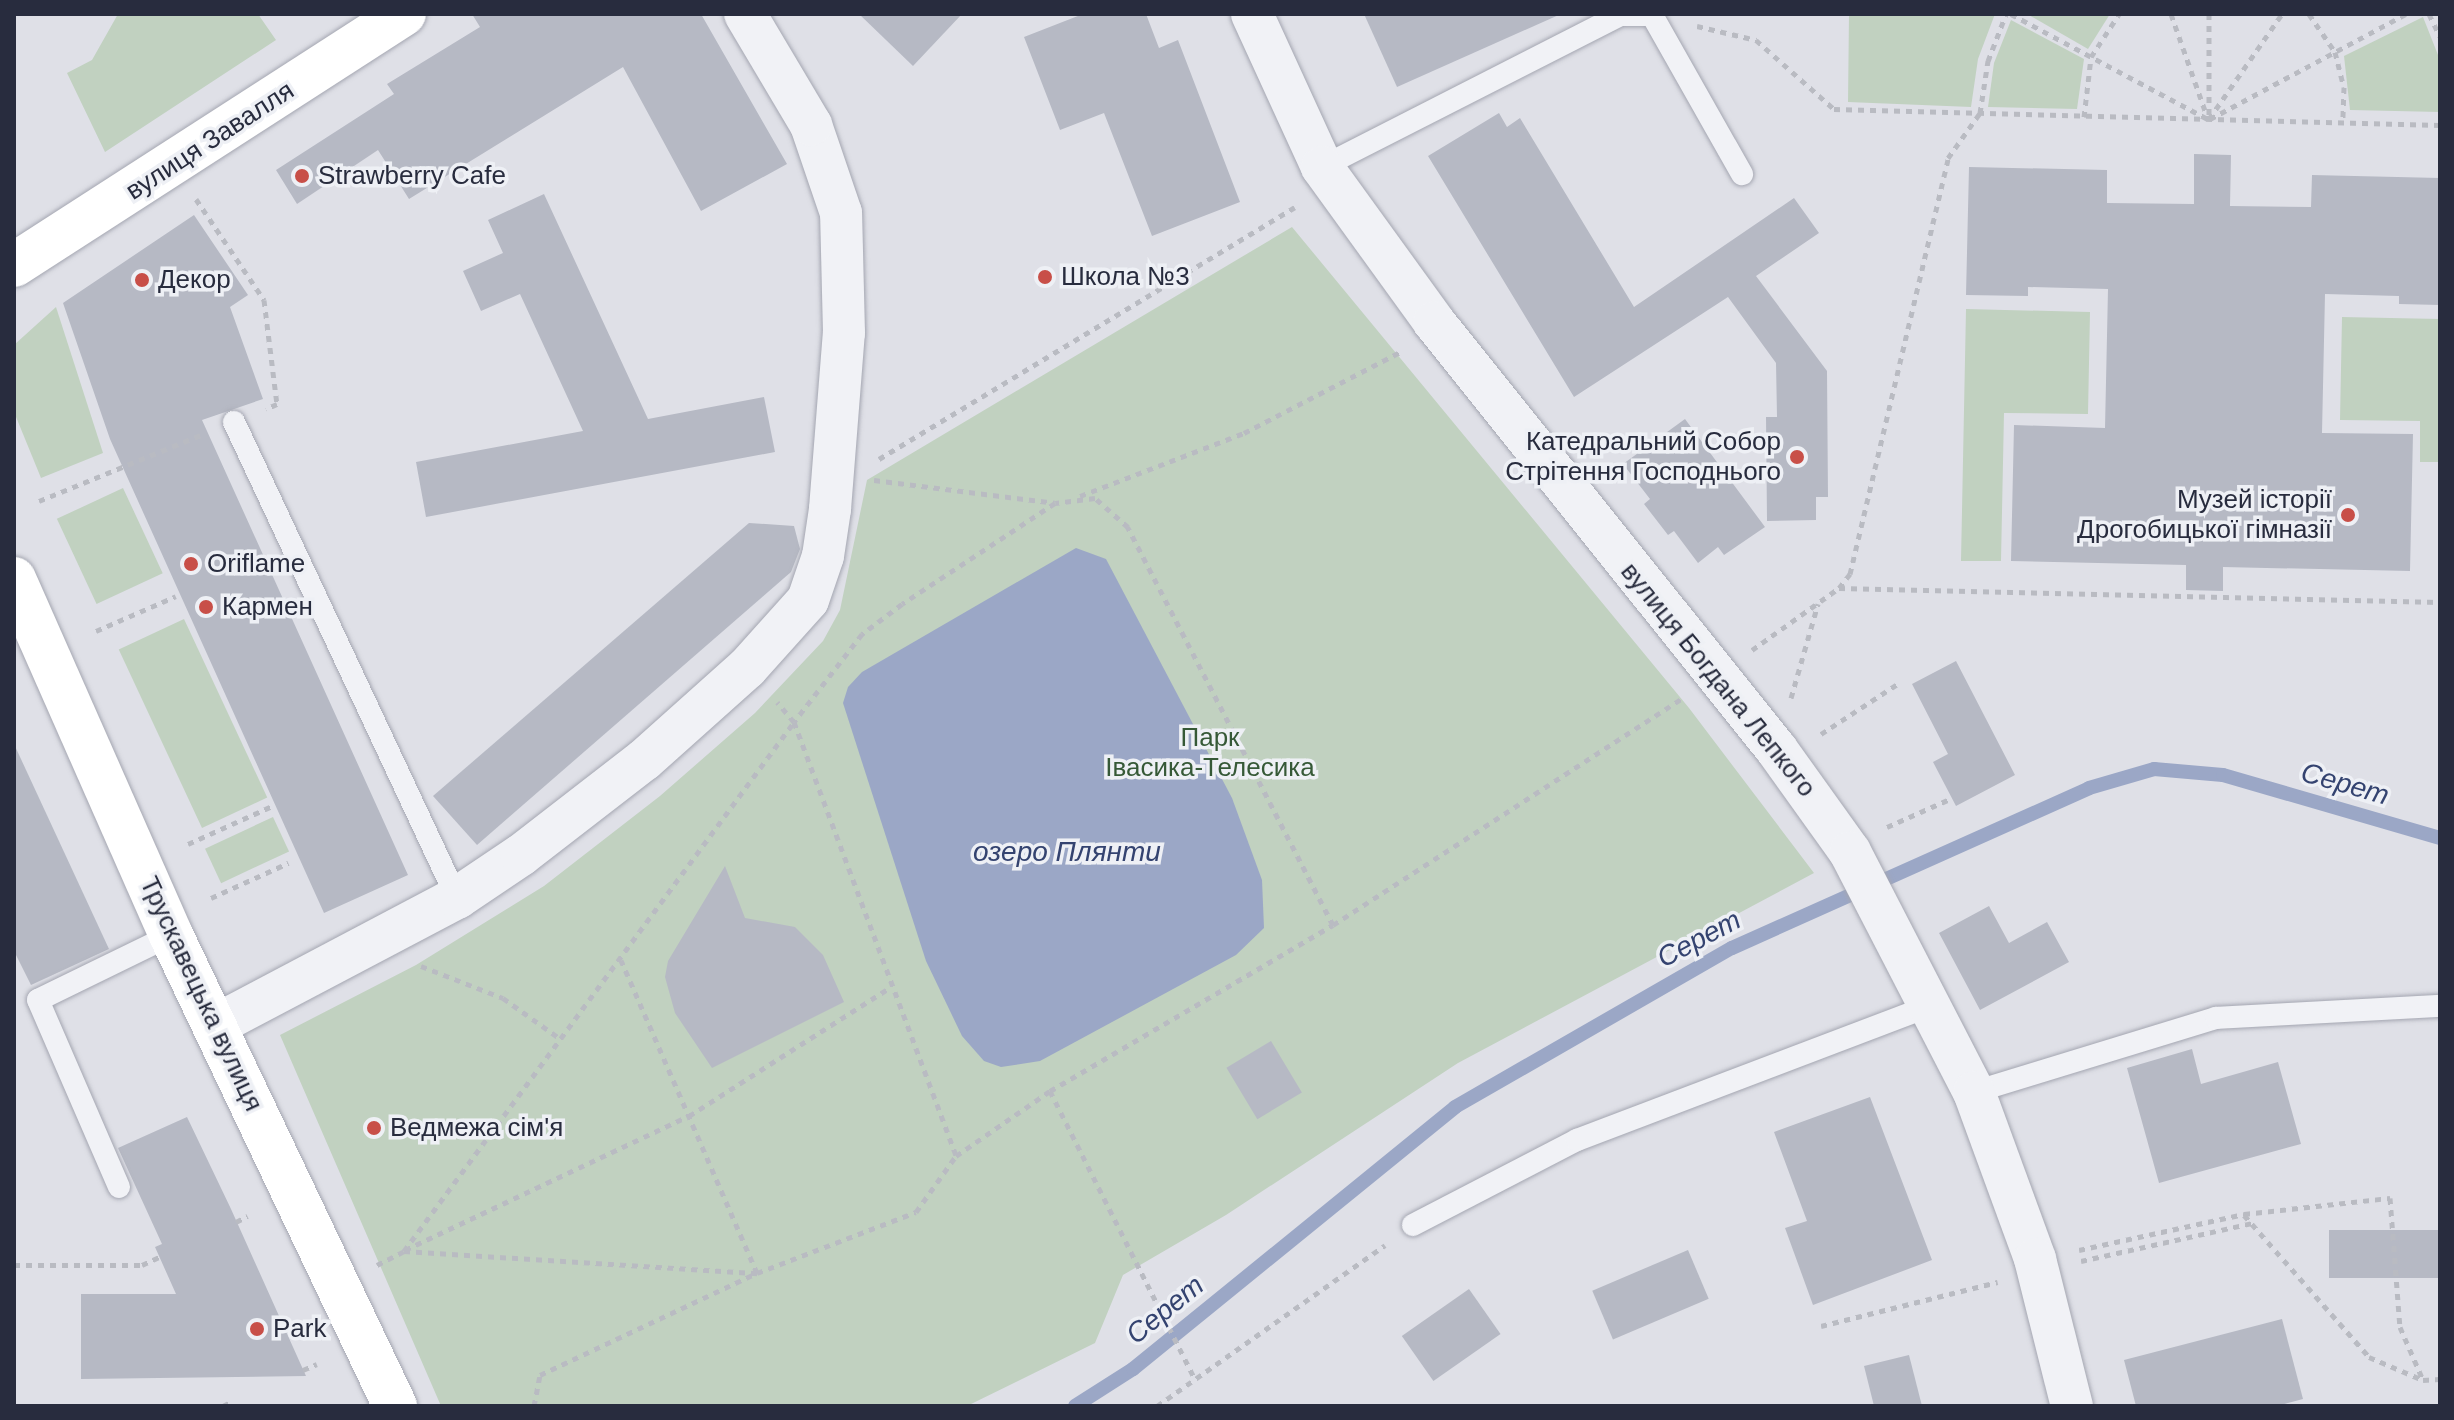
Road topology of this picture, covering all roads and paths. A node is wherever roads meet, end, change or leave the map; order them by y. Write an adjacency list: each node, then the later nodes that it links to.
1 (404, 14): 26 (main road, вулиця Завалля)
2 (745, 14): 40 (street)
3 (1252, 14): 22 (street, вулиця Богдана Лепкого)
4 (1620, 14): 13 (lane); 22 (lane)
5 (2009, 14): 16 (path); 17 (path)
6 (2119, 14): 16 (path)
7 (2171, 14): 19 (path)
8 (2209, 14): 19 (path)
9 (2282, 14): 19 (path)
10 (2309, 14): 15 (path)
11 (2406, 14): 15 (path)
12 (2429, 14): 14 (path)
13 (1652, 15): 17 (path); 23 (lane)
14 (2440, 37)
15 (2335, 52): 19 (path); 20 (path)
16 (2091, 57): 18 (path); 19 (path)
17 (1980, 113): 18 (path); 35 (path)
18 (2084, 117): 19 (path)
19 (2209, 120): 20 (path)
20 (2343, 123): 21 (path)
21 (2440, 125)
22 (1322, 167): 27 (street, вулиця Богдана Лепкого)
23 (1742, 174)
24 (195, 197): 28 (path)
25 (1295, 207): 29 (path)
26 (14, 265)
27 (1434, 322): 31 (path); 41 (street, вулиця Богдана Лепкого)
28 (234, 422): 32 (path); 52 (lane)
29 (868, 466)
30 (862, 476): 33 (path)
31 (1075, 497): 33 (path); 53 (path)
32 (39, 501)
33 (1055, 503): 44 (path)
34 (14, 579): 54 (main road, Трускавецька вулиця)
35 (1839, 588): 37 (path); 38 (path)
36 (176, 596): 39 (path)
37 (2438, 599)
38 (1818, 603): 41 (path); 43 (path)
39 (96, 631)
40 (747, 668): 44 (path); 52 (street)
41 (1715, 675): 48 (street, вулиця Богдана Лепкого); 53 (path)
42 (1899, 683): 45 (path)
43 (1789, 705)
44 (794, 722): 55 (path); 57 (path)
45 (1815, 737)
46 (1952, 798): 48 (path)
47 (272, 806): 49 (path)
48 (1866, 841): 58 (street, вулиця Богдана Лепкого)
49 (188, 844)
50 (288, 863): 51 (path)
51 (211, 898)
52 (457, 898): 60 (street)
53 (1333, 925): 62 (path)
54 (171, 935): 60 (main road, Трускавецька вулиця); 66 (lane)
55 (621, 960): 61 (path); 64 (path)
56 (409, 963): 61 (path)
57 (889, 988): 64 (path); 65 (path)
58 (1933, 1005): 63 (street, вулиця Богдана Лепкого); 71 (lane)
59 (2440, 1006): 63 (lane)
60 (214, 1026): 84 (main road, Трускавецька вулиця)
61 (559, 1038): 72 (path)
62 (1050, 1091): 65 (path); 81 (path)
63 (1974, 1092): 75 (street, вулиця Богдана Лепкого)
64 (689, 1116): 72 (path); 77 (path)
65 (956, 1156): 77 (path)
66 (119, 1187)
67 (2244, 1214): 70 (path); 75 (path); 83 (path)
68 (248, 1216): 69 (path)
69 (236, 1222)
70 (2252, 1223): 75 (path); 83 (path)
71 (1413, 1225): 81 (path)
72 (404, 1251): 76 (path); 77 (path)
73 (159, 1257): 74 (path)
74 (14, 1265)
75 (2036, 1265): 78 (path); 87 (street, вулиця Богдана Лепкого)
76 (371, 1268)
77 (757, 1273): 85 (path)
78 (1821, 1326)
79 (317, 1364): 80 (path)
80 (303, 1370)
81 (1195, 1379): 86 (path)
82 (2440, 1379): 83 (path)
83 (2423, 1380)
84 (395, 1406)
85 (534, 1406)
86 (1157, 1406)
87 (2072, 1406)

